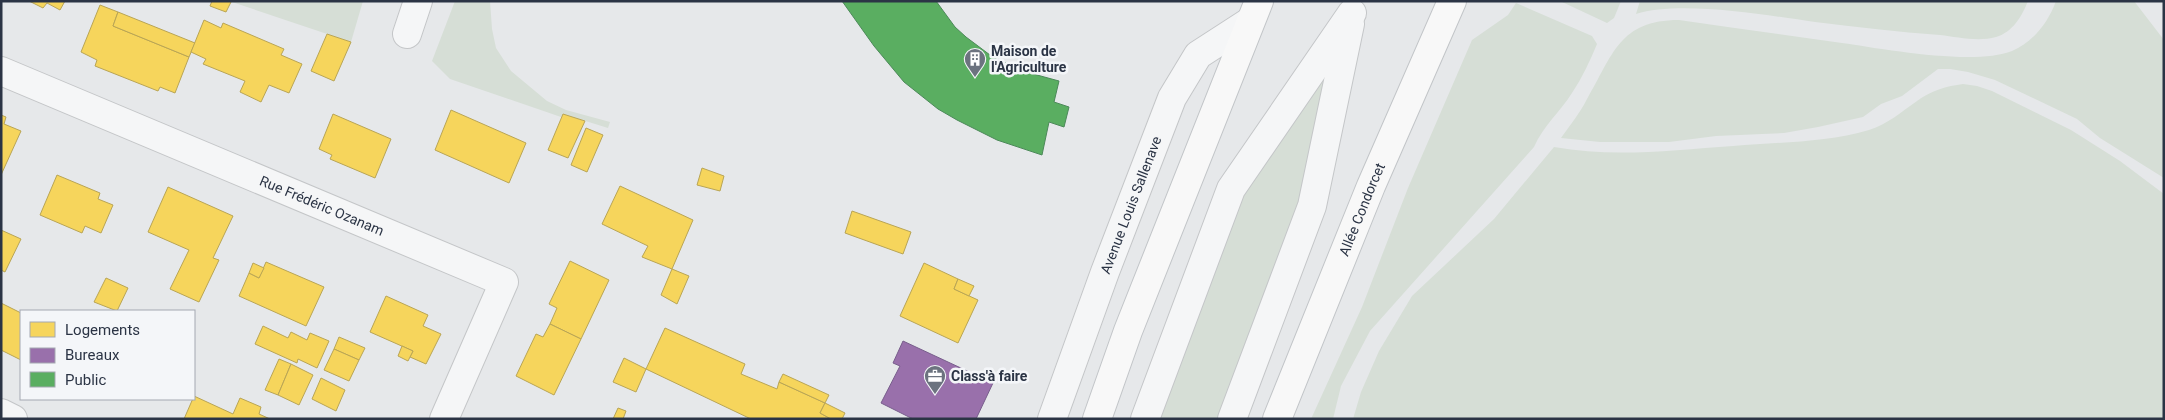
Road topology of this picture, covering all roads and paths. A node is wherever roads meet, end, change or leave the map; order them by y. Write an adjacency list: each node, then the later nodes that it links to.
1 (418, 1): 5 (street)
2 (1452, 1): 14 (main road, Allée Condorcet)
3 (1354, 7): 12 (street); 13 (street)
4 (1254, 12): 10 (street, Avenue Louis Sallenave); 11 (main road)
5 (407, 34)
6 (1, 70): 9 (street, Rue Frédéric Ozanam)
7 (1, 413): 8 (street)
8 (13, 419)
9 (444, 419)
10 (1052, 419)
11 (1097, 419)
12 (1145, 419)
13 (1232, 419)
14 (1277, 419)

